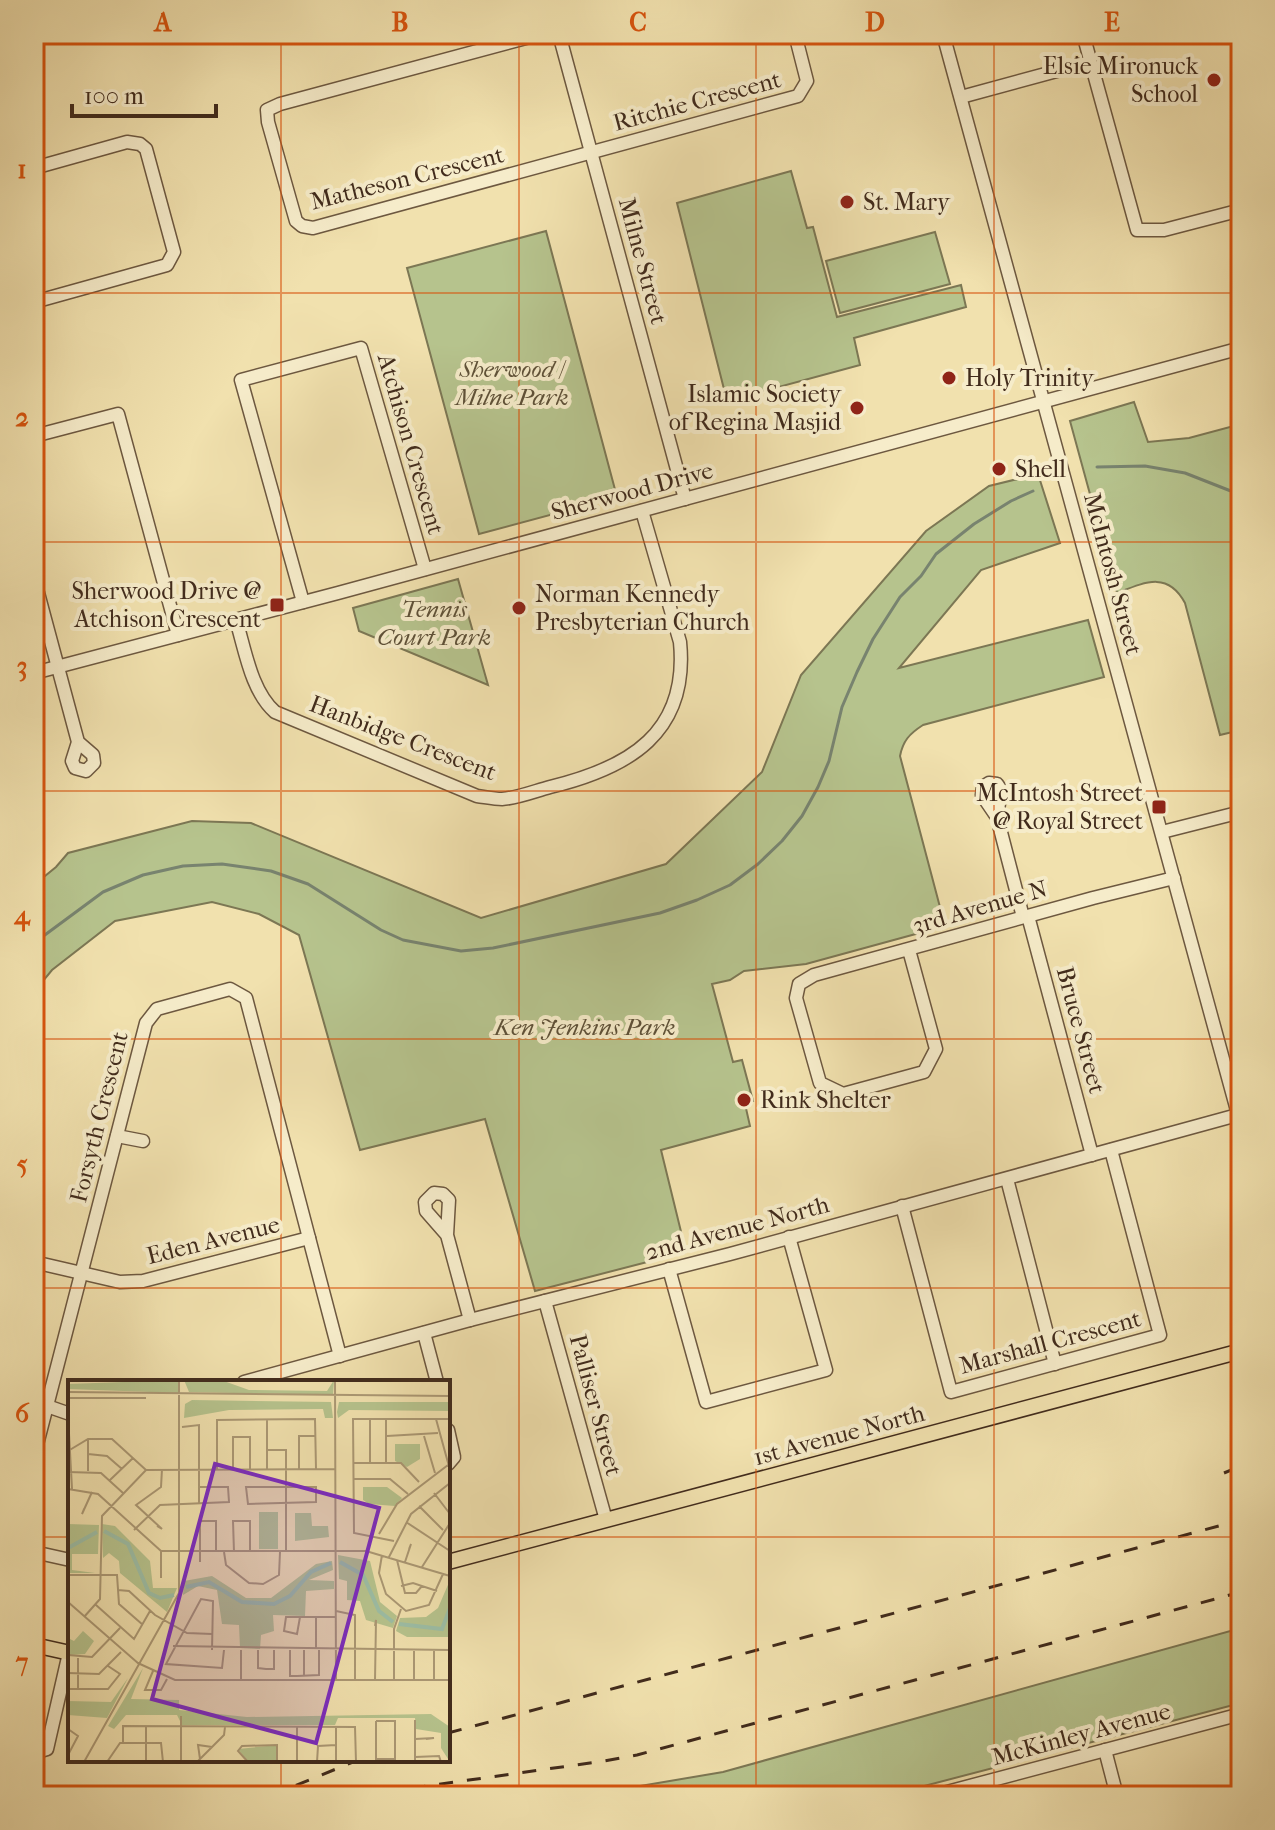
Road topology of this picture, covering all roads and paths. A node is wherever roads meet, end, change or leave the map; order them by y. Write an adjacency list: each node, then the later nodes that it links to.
1 (541, 34): 8 (street, Matheson Crescent)
2 (559, 34): 8 (street, Milne Street)
3 (795, 34): 8 (street, Ritchie Crescent)
4 (943, 34): 7 (street, McIntosh Street)
5 (1083, 34): 6 (street)
6 (1090, 62): 7 (street); 10 (street)
7 (961, 97): 13 (street, McIntosh Street)
8 (591, 153): 15 (street, Milne Street)
9 (34, 168): 11 (street)
10 (1241, 210)
11 (34, 302)
12 (1241, 348): 13 (street, Sherwood Drive)
13 (1043, 402): 15 (street, Sherwood Drive); 27 (street, McIntosh Street)
14 (34, 436): 21 (street)
15 (685, 499): 16 (street, Sherwood Drive)
16 (642, 511): 17 (street, Sherwood Drive); 20 (street, Hanbidge Crescent)
17 (425, 569): 19 (street, Sherwood Drive); 19 (street, Atchison Crescent)
18 (34, 578): 22 (street)
19 (303, 602): 20 (street, Sherwood Drive)
20 (236, 620): 21 (street, Sherwood Drive)
21 (178, 635): 22 (street, Sherwood Drive)
22 (58, 667): 23 (street, Sherwood Drive); 24 (street)
23 (34, 673)
24 (78, 742)
25 (1241, 812): 27 (street)
26 (997, 817): 29 (street, Bruce Street)
27 (1162, 832): 28 (street, McIntosh Street)
28 (1174, 878): 29 (street, 3rd Avenue N); 31 (street, McIntosh Street)
29 (1026, 916): 30 (street, 3rd Avenue N); 35 (street, Bruce Street)
30 (909, 950): 30 (street, 3rd Avenue N)
31 (1240, 1118): 34 (street, 2nd Avenue North)
32 (117, 1136): 33 (street); 40 (street, Forsyth Crescent); 43 (street, Forsyth Crescent)
33 (143, 1141)
34 (1111, 1150): 35 (street, 2nd Avenue North); 49 (street, Marshall Crescent)
35 (1092, 1155): 36 (street, 2nd Avenue North)
36 (1007, 1179): 37 (street, 2nd Avenue North); 49 (street)
37 (902, 1206): 39 (street, 2nd Avenue North); 49 (street, Marshall Crescent)
38 (447, 1235): 45 (street)
39 (789, 1237): 42 (street, 2nd Avenue North); 42 (street)
40 (309, 1238): 43 (street, Eden Avenue); 48 (street, Forsyth Crescent)
41 (34, 1262): 43 (street, Eden Avenue)
42 (669, 1269): 44 (street, 2nd Avenue North)
43 (82, 1274): 52 (street, Forsyth Crescent)
44 (545, 1301): 45 (street, 2nd Avenue North); 57 (street, Palliser Street)
45 (470, 1320): 46 (street, 2nd Avenue North)
46 (424, 1333): 48 (street, 2nd Avenue North); 51 (street)
47 (1241, 1351): 57 (main road, 1st Avenue North)
48 (340, 1356): 50 (street, 2nd Avenue North)
49 (1055, 1364)
50 (251, 1380)
51 (436, 1380)
52 (47, 1406): 53 (street); 55 (street, Forsyth Crescent)
53 (68, 1413)
54 (450, 1439): 56 (street)
55 (34, 1456)
56 (450, 1462)
57 (606, 1520): 60 (main road, 1st Avenue North)
58 (34, 1552): 59 (street)
59 (68, 1560)
60 (450, 1561)
61 (34, 1645): 62 (main road)
62 (68, 1653)
63 (68, 1661): 66 (street)
64 (1241, 1714): 65 (street, McKinley Avenue)
65 (1105, 1750): 67 (street, McKinley Avenue); 68 (street)
66 (34, 1753)
67 (932, 1796)
68 (1117, 1796)

